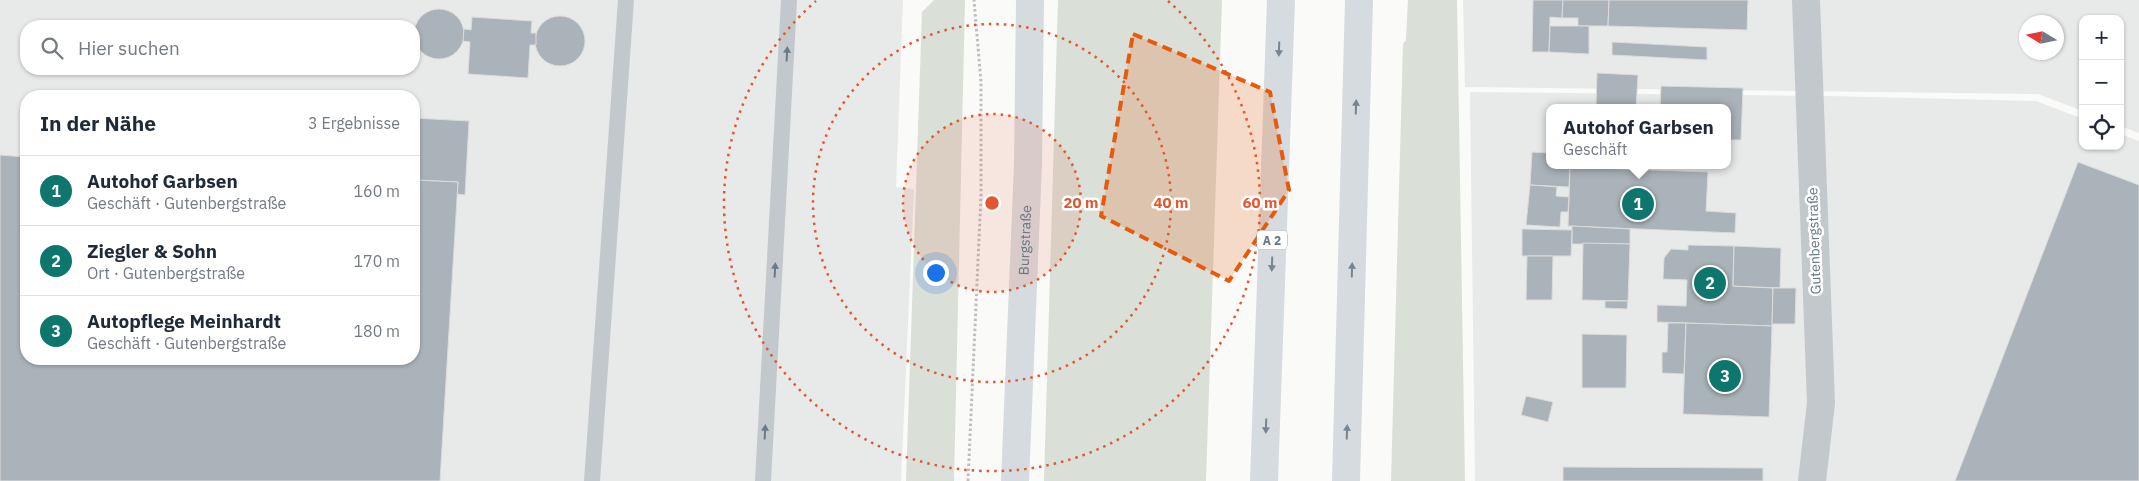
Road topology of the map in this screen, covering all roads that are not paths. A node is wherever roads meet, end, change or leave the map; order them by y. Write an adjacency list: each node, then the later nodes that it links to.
1 (626, 0): 7 (lane)
2 (789, 0): 8 (lane, one-way to 2)
3 (1030, 0): 9 (main road, Burgstraße)
4 (1281, 0): 10 (main road, A 2, one-way to 10)
5 (1359, 0): 11 (main road, one-way to 5)
6 (1806, 0): 12 (street, Gutenbergstraße)
7 (592, 481)
8 (763, 481)
9 (1015, 481)
10 (1264, 481)
11 (1346, 481)
12 (1812, 481)

